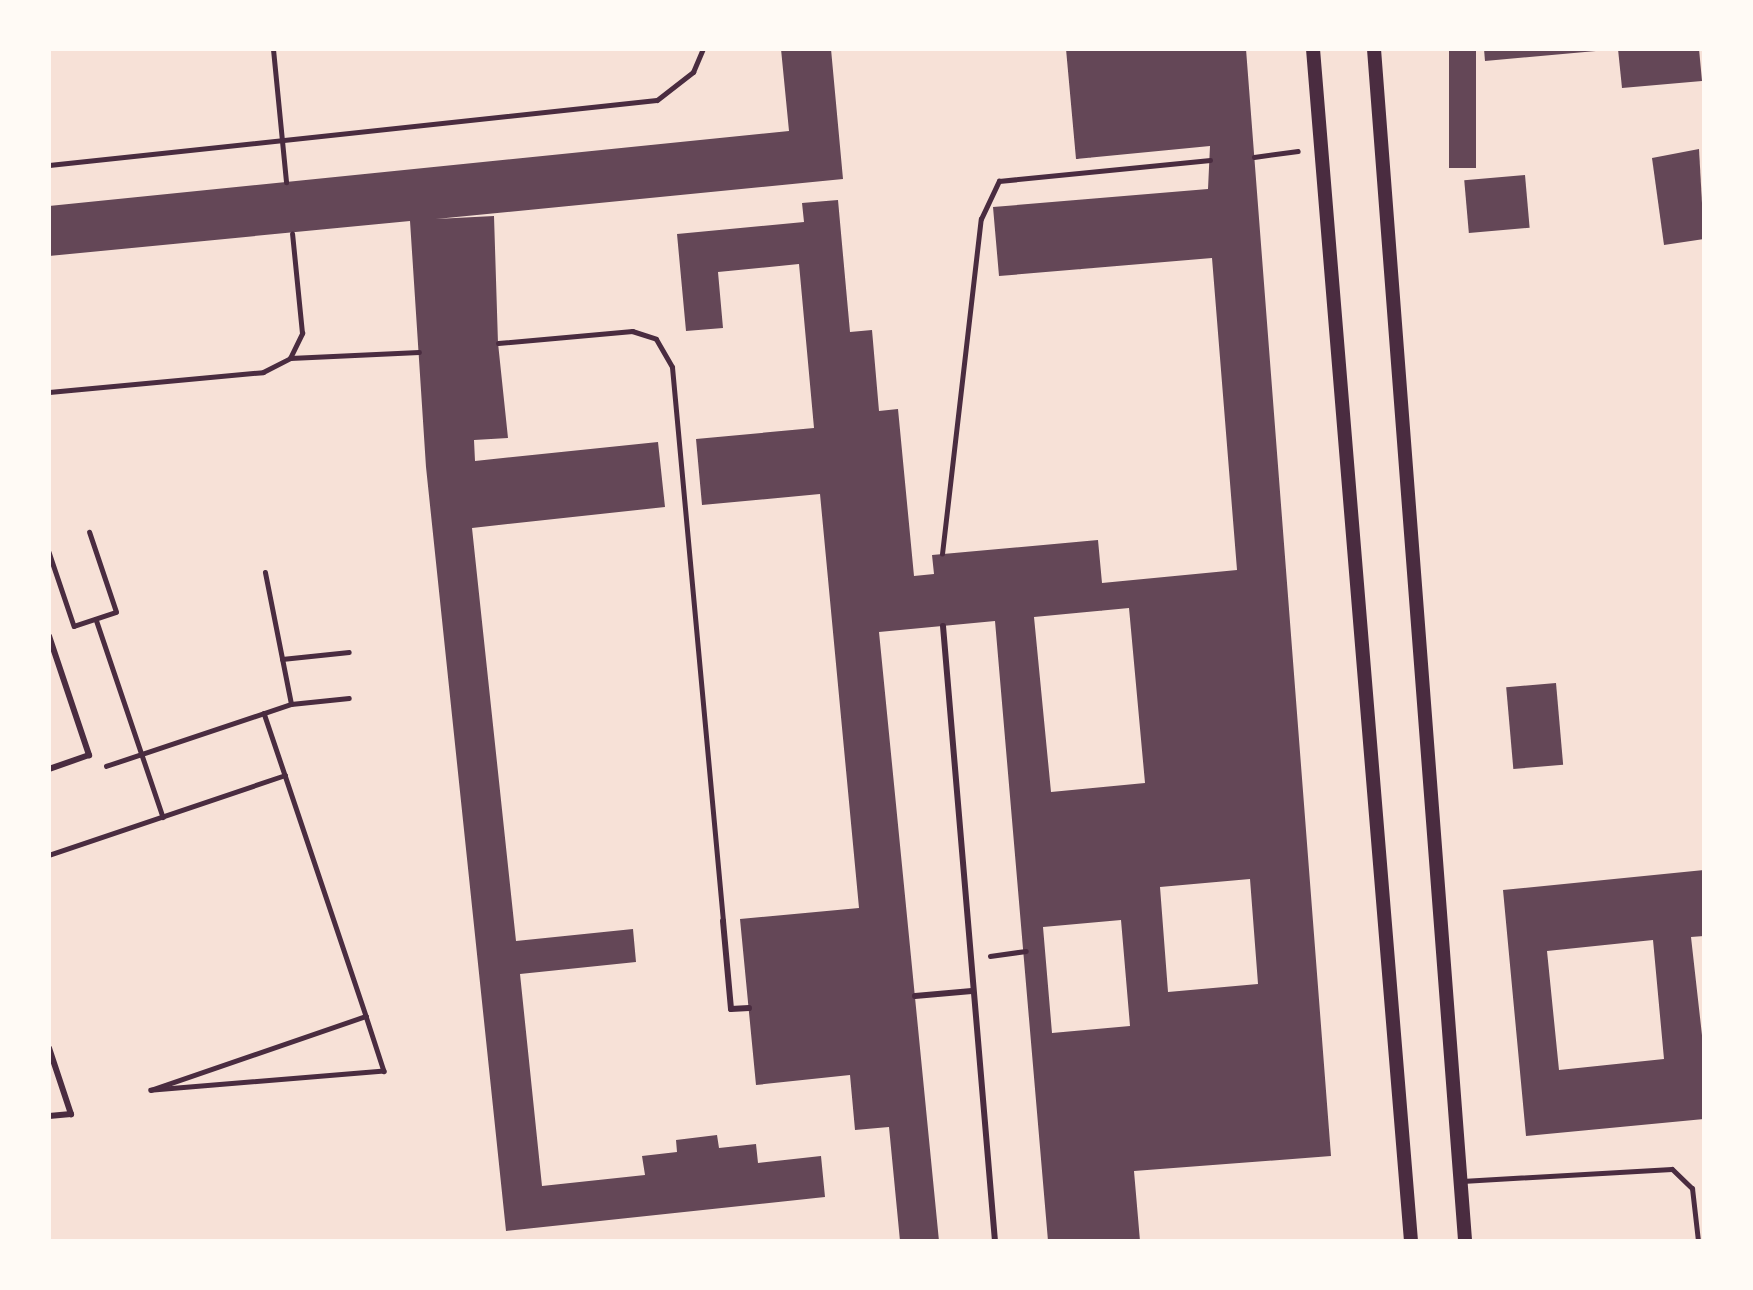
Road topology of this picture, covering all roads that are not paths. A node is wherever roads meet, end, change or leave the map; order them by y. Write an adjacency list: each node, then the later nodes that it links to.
1 (273, 49): 5 (lane)
2 (703, 49): 5 (lane)
3 (1313, 49): 24 (main road)
4 (1374, 49): 22 (main road)
5 (282, 141): 6 (lane); 7 (lane)
6 (49, 165)
7 (286, 182)
8 (292, 233): 11 (lane)
9 (498, 343): 16 (lane)
10 (419, 352): 11 (lane)
11 (290, 358): 12 (lane)
12 (49, 392)
13 (943, 626): 17 (street)
14 (49, 636): 15 (street)
15 (49, 769)
16 (723, 921): 19 (street)
17 (972, 991): 18 (street); 23 (street)
18 (915, 996)
19 (749, 1008)
20 (49, 1048): 21 (street)
21 (49, 1116)
22 (1459, 1181): 25 (main road); 26 (lane)
23 (995, 1241)
24 (1411, 1241)
25 (1465, 1241)
26 (1699, 1241)

